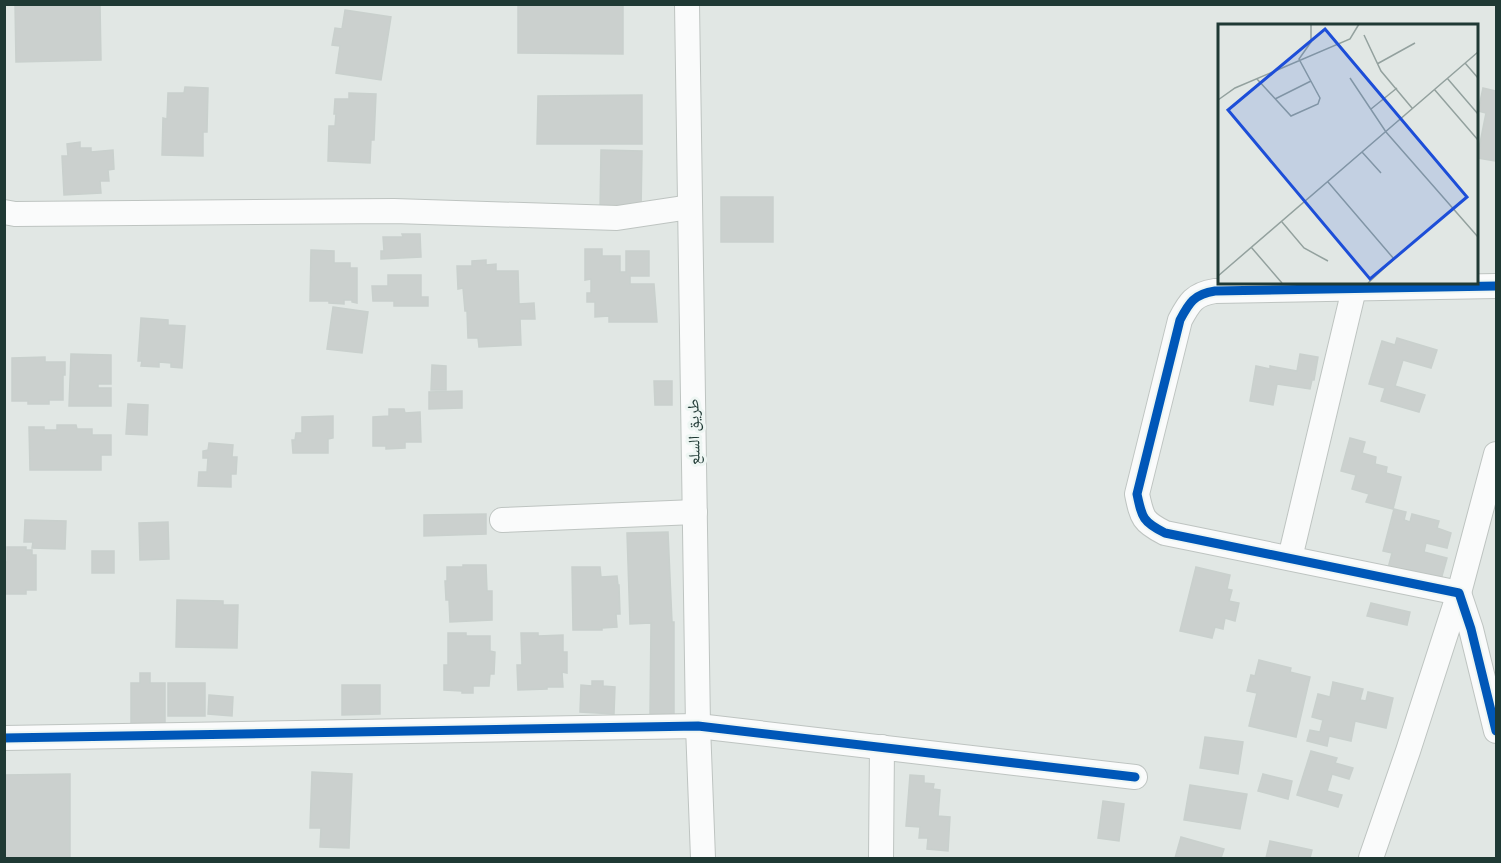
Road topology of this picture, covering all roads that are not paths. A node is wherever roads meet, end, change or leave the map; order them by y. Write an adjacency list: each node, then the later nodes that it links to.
1 (687, 4): 2 (street, طريق السلع)
2 (690, 207): 3 (street); 7 (street, طريق السلع)
3 (4, 212)
4 (1497, 286): 5 (street)
5 (1354, 289): 9 (street); 9 (street)
6 (1497, 454): 10 (street)
7 (694, 512): 8 (street); 11 (street, طريق السلع)
8 (502, 520)
9 (1290, 558): 10 (street)
10 (1459, 593): 12 (street); 18 (street)
11 (698, 726): 13 (street); 14 (street); 16 (street, طريق السلع)
12 (1497, 731)
13 (4, 738)
14 (882, 747): 15 (street); 17 (street)
15 (1135, 777)
16 (703, 858)
17 (881, 858)
18 (1371, 858)

